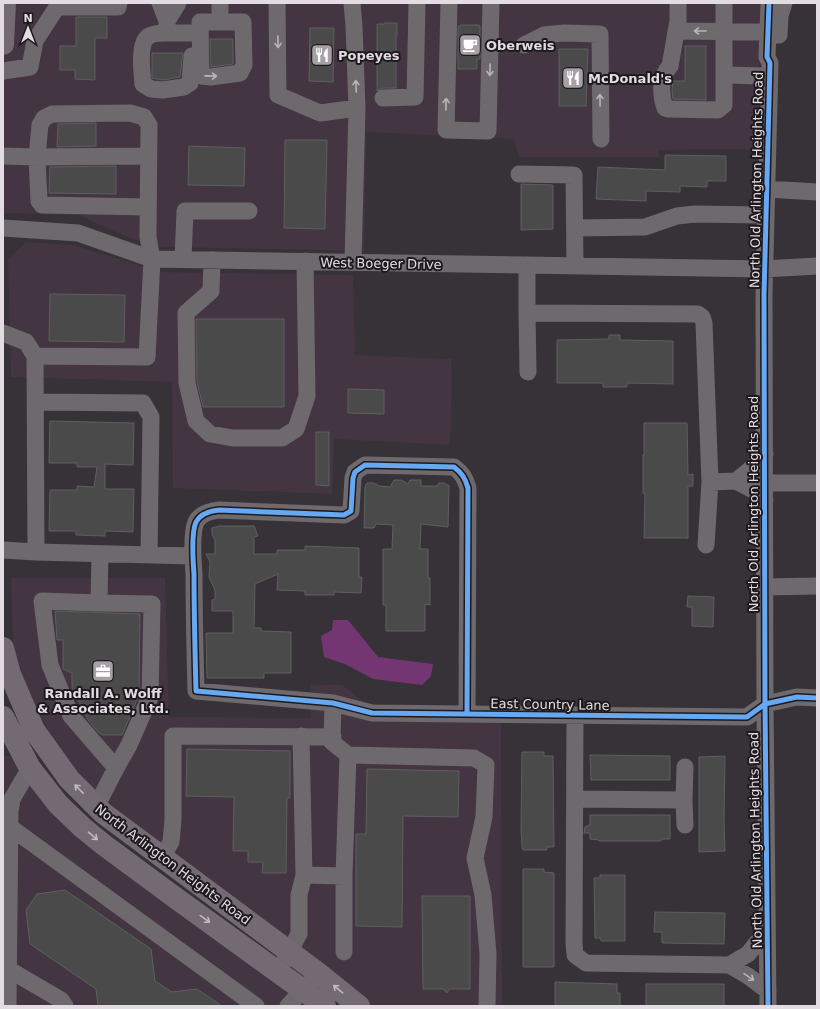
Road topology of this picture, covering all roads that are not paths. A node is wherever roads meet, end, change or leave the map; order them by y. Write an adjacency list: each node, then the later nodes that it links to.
1 (5, 3): 22 (main road)
2 (118, 3): 15 (street)
3 (160, 3): 17 (street)
4 (178, 3): 17 (street)
5 (220, 3): 16 (street)
6 (277, 3): 28 (street, one-way to 28)
7 (352, 3): 28 (street, one-way to 7)
8 (417, 3): 27 (street)
9 (449, 3): 10 (street, one-way to 9)
10 (491, 3)
11 (678, 3): 18 (street)
12 (724, 3): 19 (street)
13 (769, 3): 20 (street, North Old Arlington Heights Road)
14 (784, 3): 24 (street, North Old Arlington Heights Road)
15 (57, 5): 25 (street)
16 (220, 22): 21 (street); 21 (street, one-way to 16)
17 (167, 27): 21 (street); 21 (street)
18 (676, 31): 19 (street, one-way to 18); 26 (street)
19 (724, 31): 20 (street); 26 (street)
20 (768, 32): 24 (street, North Old Arlington Heights Road)
21 (196, 33)
22 (3, 44)
23 (524, 45): 29 (street, one-way to 23)
24 (770, 70): 26 (street); 34 (street, North Old Arlington Heights Road)
25 (3, 71)
26 (724, 75)
27 (383, 98)
28 (357, 108): 45 (street)
29 (601, 138)
30 (3, 156): 31 (street)
31 (37, 156): 32 (street); 32 (street); 36 (street)
32 (148, 156): 36 (street)
33 (519, 174): 40 (street)
34 (766, 189): 35 (street); 38 (street, North Old Arlington Heights Road)
35 (817, 192)
36 (148, 207): 41 (street)
37 (249, 211): 42 (street)
38 (766, 215): 40 (street); 49 (street, North Old Arlington Heights Road)
39 (3, 228): 41 (street, West Boeger Drive)
40 (575, 228): 47 (street)
41 (152, 259): 42 (street, West Boeger Drive); 52 (street)
42 (183, 259): 43 (street, West Boeger Drive)
43 (212, 260): 44 (street, West Boeger Drive); 44 (street)
44 (305, 262): 45 (street, West Boeger Drive)
45 (353, 262): 46 (street, West Boeger Drive)
46 (527, 265): 47 (street, West Boeger Drive); 50 (street)
47 (575, 266): 49 (street, West Boeger Drive)
48 (817, 266): 49 (street, West Boeger Drive)
49 (764, 269): 55 (street, North Old Arlington Heights Road)
50 (527, 313): 53 (street); 57 (street)
51 (3, 333): 52 (street)
52 (35, 356): 54 (street)
53 (528, 372)
54 (35, 402): 63 (street); 65 (street)
55 (764, 454): 56 (street); 58 (street, North Old Arlington Heights Road)
56 (736, 481): 57 (street); 60 (street)
57 (710, 482): 61 (street)
58 (765, 483): 59 (street); 60 (street, North Old Arlington Heights Road)
59 (817, 483)
60 (764, 500): 68 (street, North Old Arlington Heights Road)
61 (706, 545)
62 (3, 550): 63 (street)
63 (36, 552): 64 (street)
64 (100, 554): 65 (street); 69 (street)
65 (149, 555): 66 (street)
66 (193, 556): 72 (street, East Country Lane); 74 (street)
67 (817, 586): 68 (street)
68 (764, 587): 73 (street, North Old Arlington Heights Road)
69 (99, 602): 82 (street); 82 (street)
70 (3, 648): 85 (main road, North Arlington Heights Road, one-way to 70)
71 (817, 698): 73 (street)
72 (333, 702): 74 (street, East Country Lane); 78 (street)
73 (764, 704): 75 (street, East Country Lane); 91 (street, North Old Arlington Heights Road)
74 (467, 714): 75 (street, East Country Lane)
75 (575, 715): 83 (street)
76 (3, 717): 81 (main road, North Arlington Heights Road)
77 (301, 736): 78 (street); 88 (street); 89 (street)
78 (333, 737): 79 (street)
79 (348, 755): 90 (street); 106 (street)
80 (685, 767): 84 (street)
81 (30, 768): 87 (street); 96 (main road, North Arlington Heights Road, one-way to 96)
82 (116, 768): 85 (street)
83 (575, 799): 84 (street); 94 (street)
84 (684, 800): 86 (street)
85 (96, 807): 88 (main road, North Arlington Heights Road)
86 (685, 825)
87 (10, 827): 95 (street); 102 (street)
88 (162, 857): 92 (main road, North Arlington Heights Road)
89 (304, 876): 90 (street); 92 (street)
90 (344, 876): 93 (street)
91 (767, 930): 94 (street); 99 (street, North Old Arlington Heights Road)
92 (290, 952): 96 (street); 97 (main road, North Arlington Heights Road)
93 (344, 952)
94 (729, 965): 99 (street, one-way to 99)
95 (8, 969): 100 (street); 101 (street)
96 (278, 971): 98 (main road, North Arlington Heights Road)
97 (318, 973): 98 (street); 105 (main road, North Arlington Heights Road, one-way to 97)
98 (304, 990): 103 (street); 104 (main road, North Arlington Heights Road)
99 (768, 999)
100 (8, 1006)
101 (65, 1006)
102 (256, 1006)
103 (288, 1006)
104 (325, 1006)
105 (359, 1006)
106 (487, 1006)

